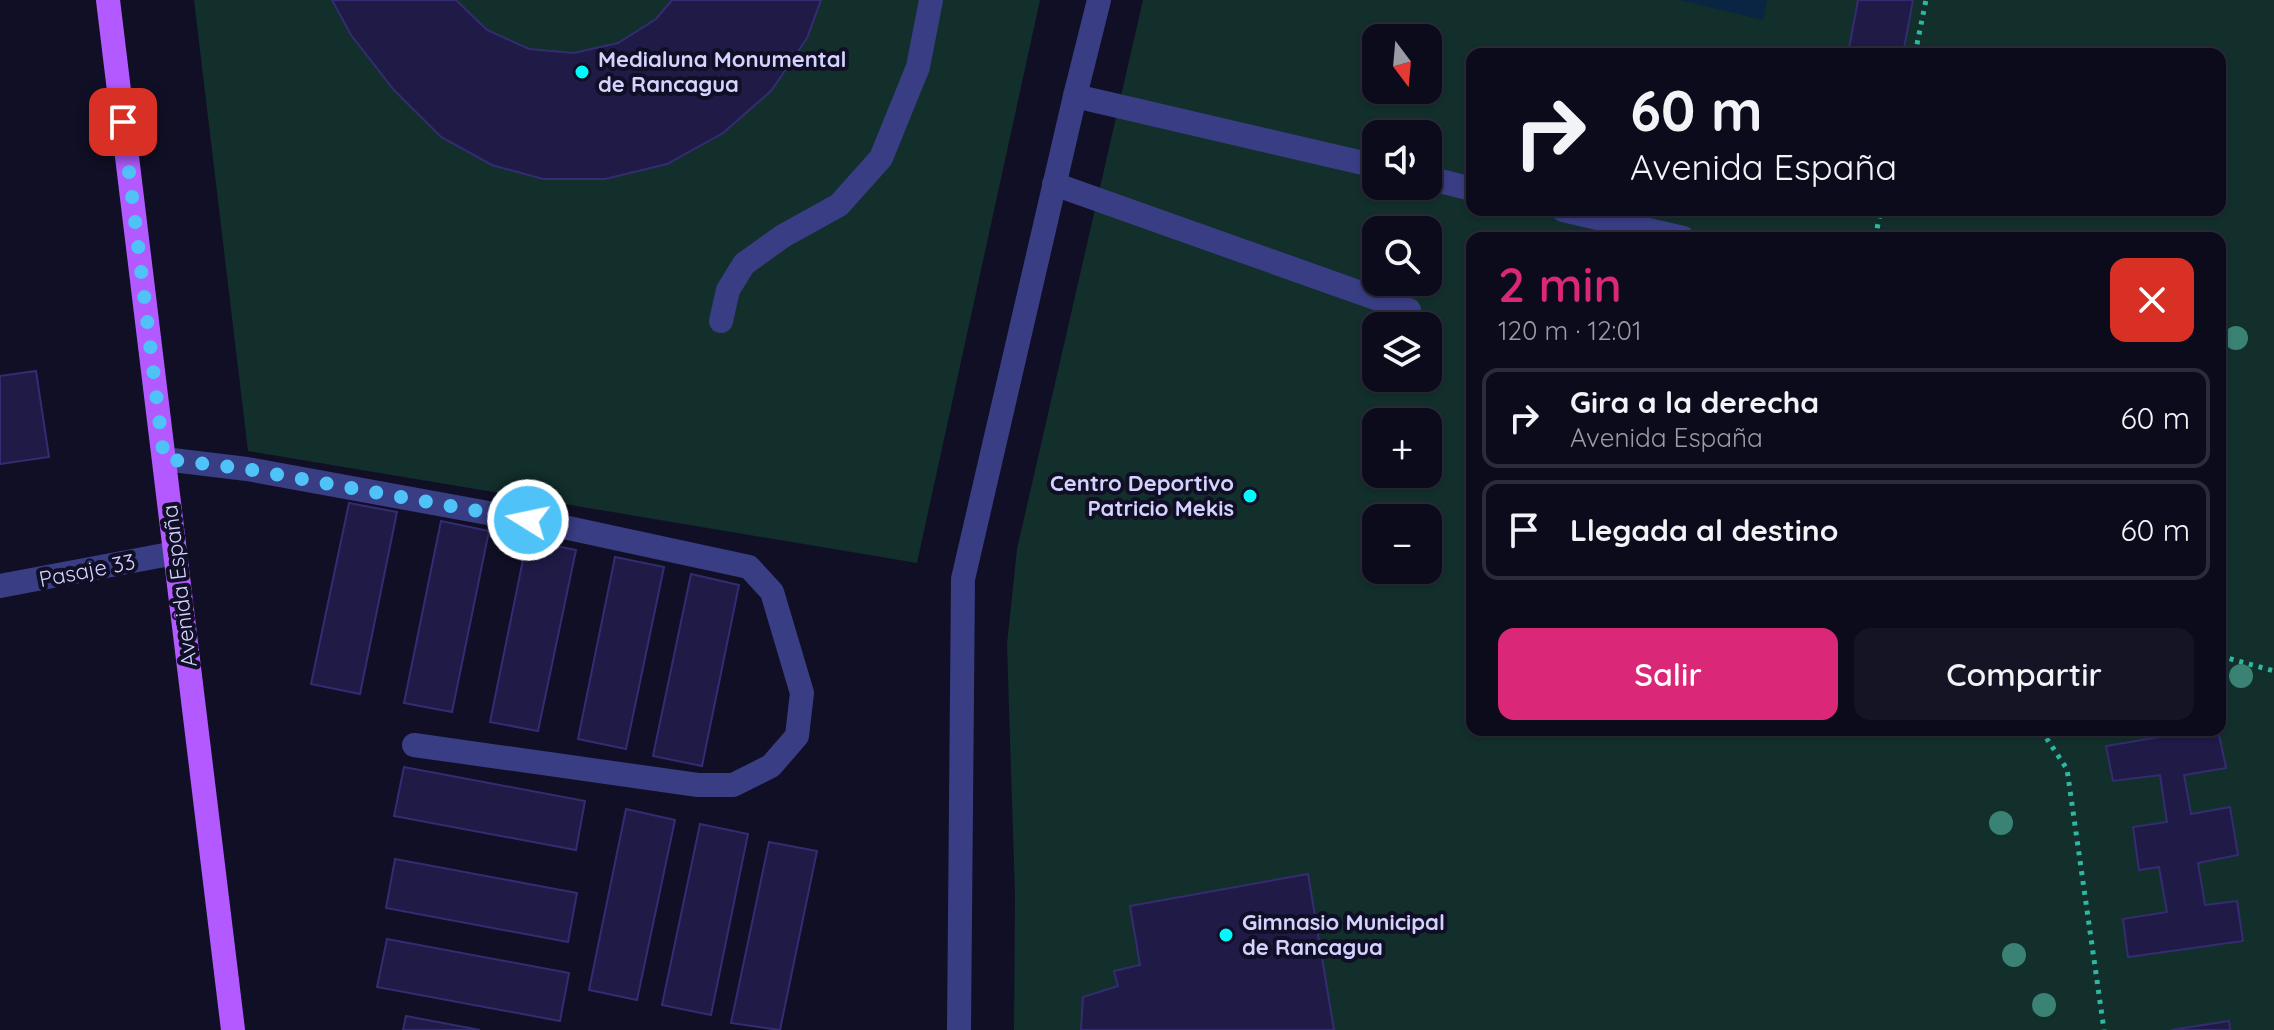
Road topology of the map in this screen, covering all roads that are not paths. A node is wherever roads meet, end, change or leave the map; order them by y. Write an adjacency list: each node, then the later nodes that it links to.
1 (108, 0): 13 (main road, Avenida España)
2 (931, 0): 12 (street)
3 (1099, 0): 4 (street)
4 (1075, 96): 5 (street); 7 (street)
5 (1362, 163)
6 (1442, 182): 8 (street)
7 (1054, 184): 11 (street); 18 (street)
8 (1466, 188)
9 (1589, 216): 10 (street)
10 (1657, 232)
11 (1409, 310)
12 (721, 321)
13 (164, 459): 14 (main road, Avenida España); 16 (street)
14 (175, 553): 15 (street, Pasaje 33); 17 (main road, Avenida España)
15 (0, 586)
16 (414, 745)
17 (233, 1030)
18 (959, 1030)

